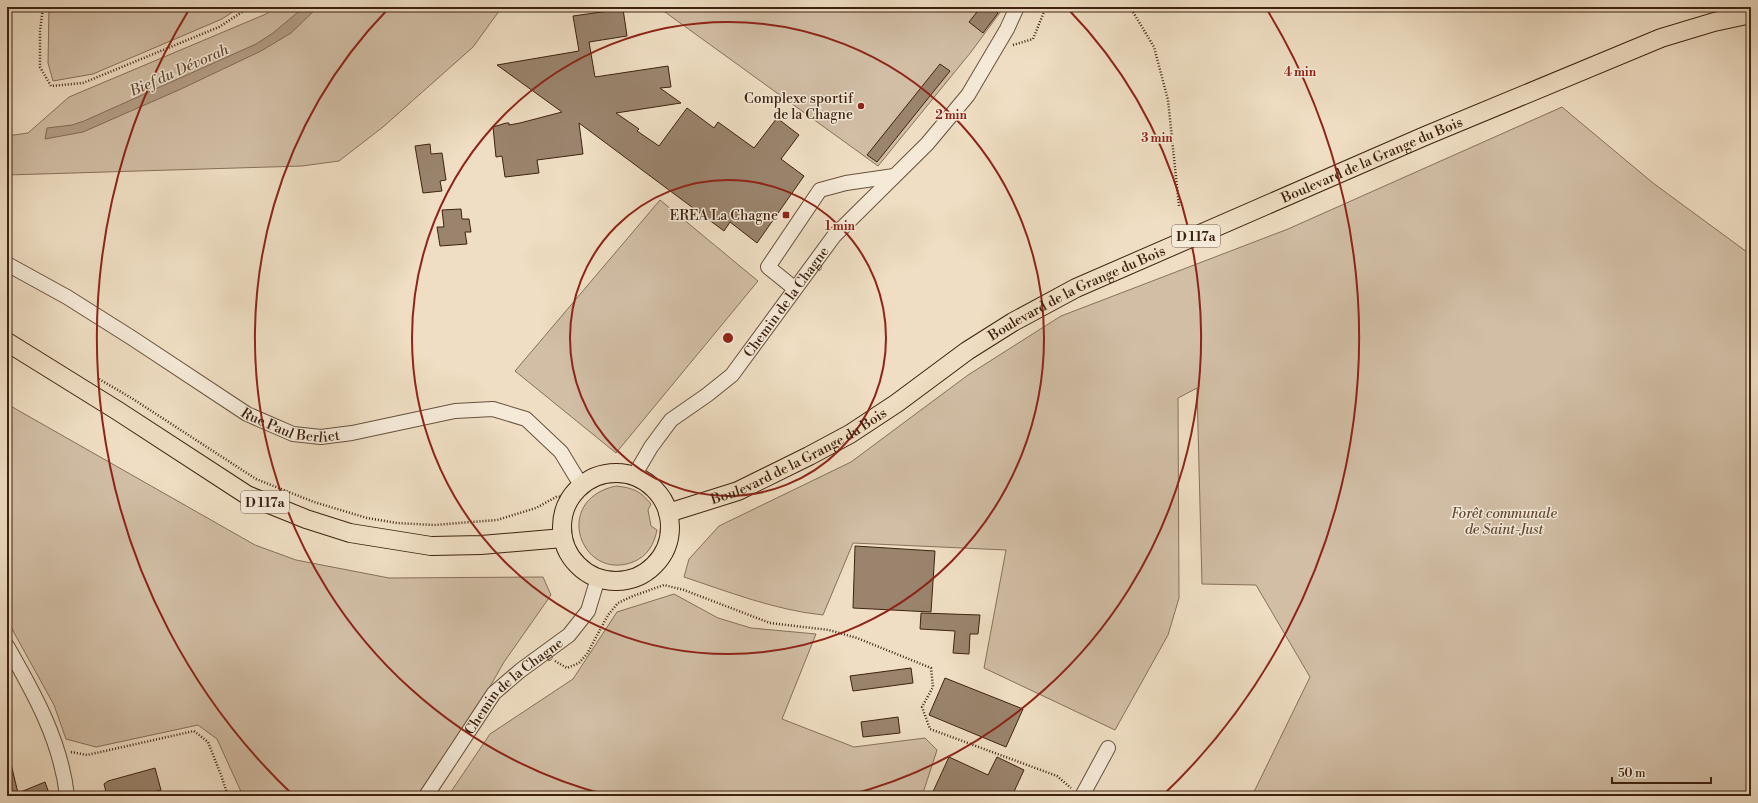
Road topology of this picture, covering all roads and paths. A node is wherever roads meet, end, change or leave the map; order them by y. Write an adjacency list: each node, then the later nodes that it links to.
1 (43, 7): 2 (path)
2 (250, 7)
3 (1017, 7): 7 (street, Chemin de la Chagne)
4 (1046, 7): 7 (path)
5 (1130, 7): 9 (path)
6 (1751, 14): 16 (main road, Boulevard de la Grange du Bois / D 117a)
7 (995, 50): 8 (street, Chemin de la Chagne)
8 (894, 176): 11 (street, Chemin de la Chagne); 11 (street)
9 (1179, 206)
10 (7, 264): 15 (street, Rue Paul Berliet)
11 (794, 288): 14 (street, Chemin de la Chagne)
12 (7, 342): 17 (main road, D 117a)
13 (93, 376): 15 (path)
14 (634, 476): 15 (main road); 16 (main road)
15 (576, 491): 17 (main road)
16 (668, 513): 18 (main road)
17 (562, 538): 18 (main road)
18 (598, 578): 20 (street, Chemin de la Chagne)
19 (7, 646): 22 (street)
20 (543, 654): 23 (path); 26 (street, Chemin de la Chagne)
21 (1108, 748): 23 (street)
22 (58, 750): 24 (street); 25 (path)
23 (1079, 793)
24 (67, 796)
25 (228, 796)
26 (426, 796)

